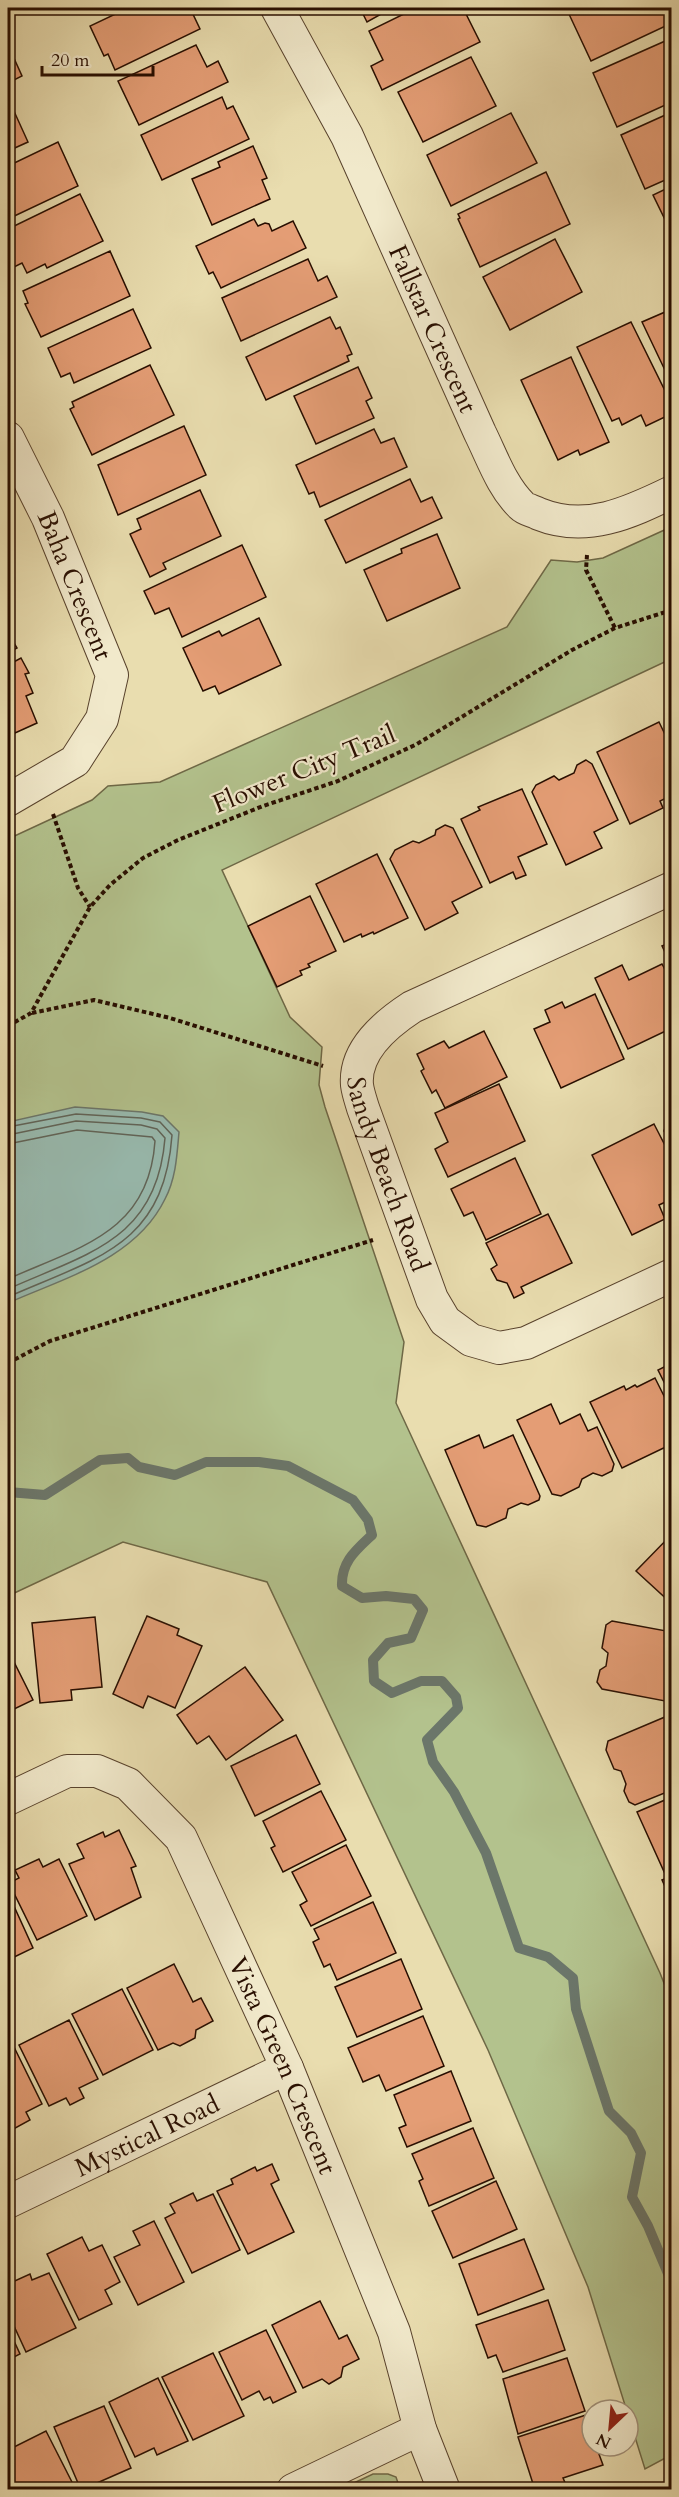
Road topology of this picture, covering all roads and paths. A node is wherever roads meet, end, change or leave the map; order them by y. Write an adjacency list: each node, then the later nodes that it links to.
1 (276, 8): 4 (street, Fallstar Crescent)
2 (8, 438): 7 (street, Baha Crescent)
3 (672, 492): 4 (street, Fallstar Crescent)
4 (590, 522): 6 (path)
5 (672, 610): 6 (path, Flower City Trail)
6 (615, 628): 10 (path, Flower City Trail)
7 (42, 780): 8 (street, Baha Crescent); 10 (path)
8 (8, 800)
9 (672, 888): 15 (street, Sandy Beach Road)
10 (90, 907): 11 (path, Flower City Trail)
11 (31, 1013): 12 (path); 13 (path)
12 (8, 1026)
13 (330, 1068)
14 (374, 1240): 16 (path)
15 (672, 1275)
16 (8, 1363)
17 (8, 1799): 18 (street, Vista Green Crescent)
18 (287, 2068): 19 (street, Mystical Road); 20 (street, Vista Green Crescent)
19 (8, 2202)
20 (420, 2429): 21 (street); 22 (street, Vista Green Crescent)
21 (293, 2490)
22 (444, 2490)

